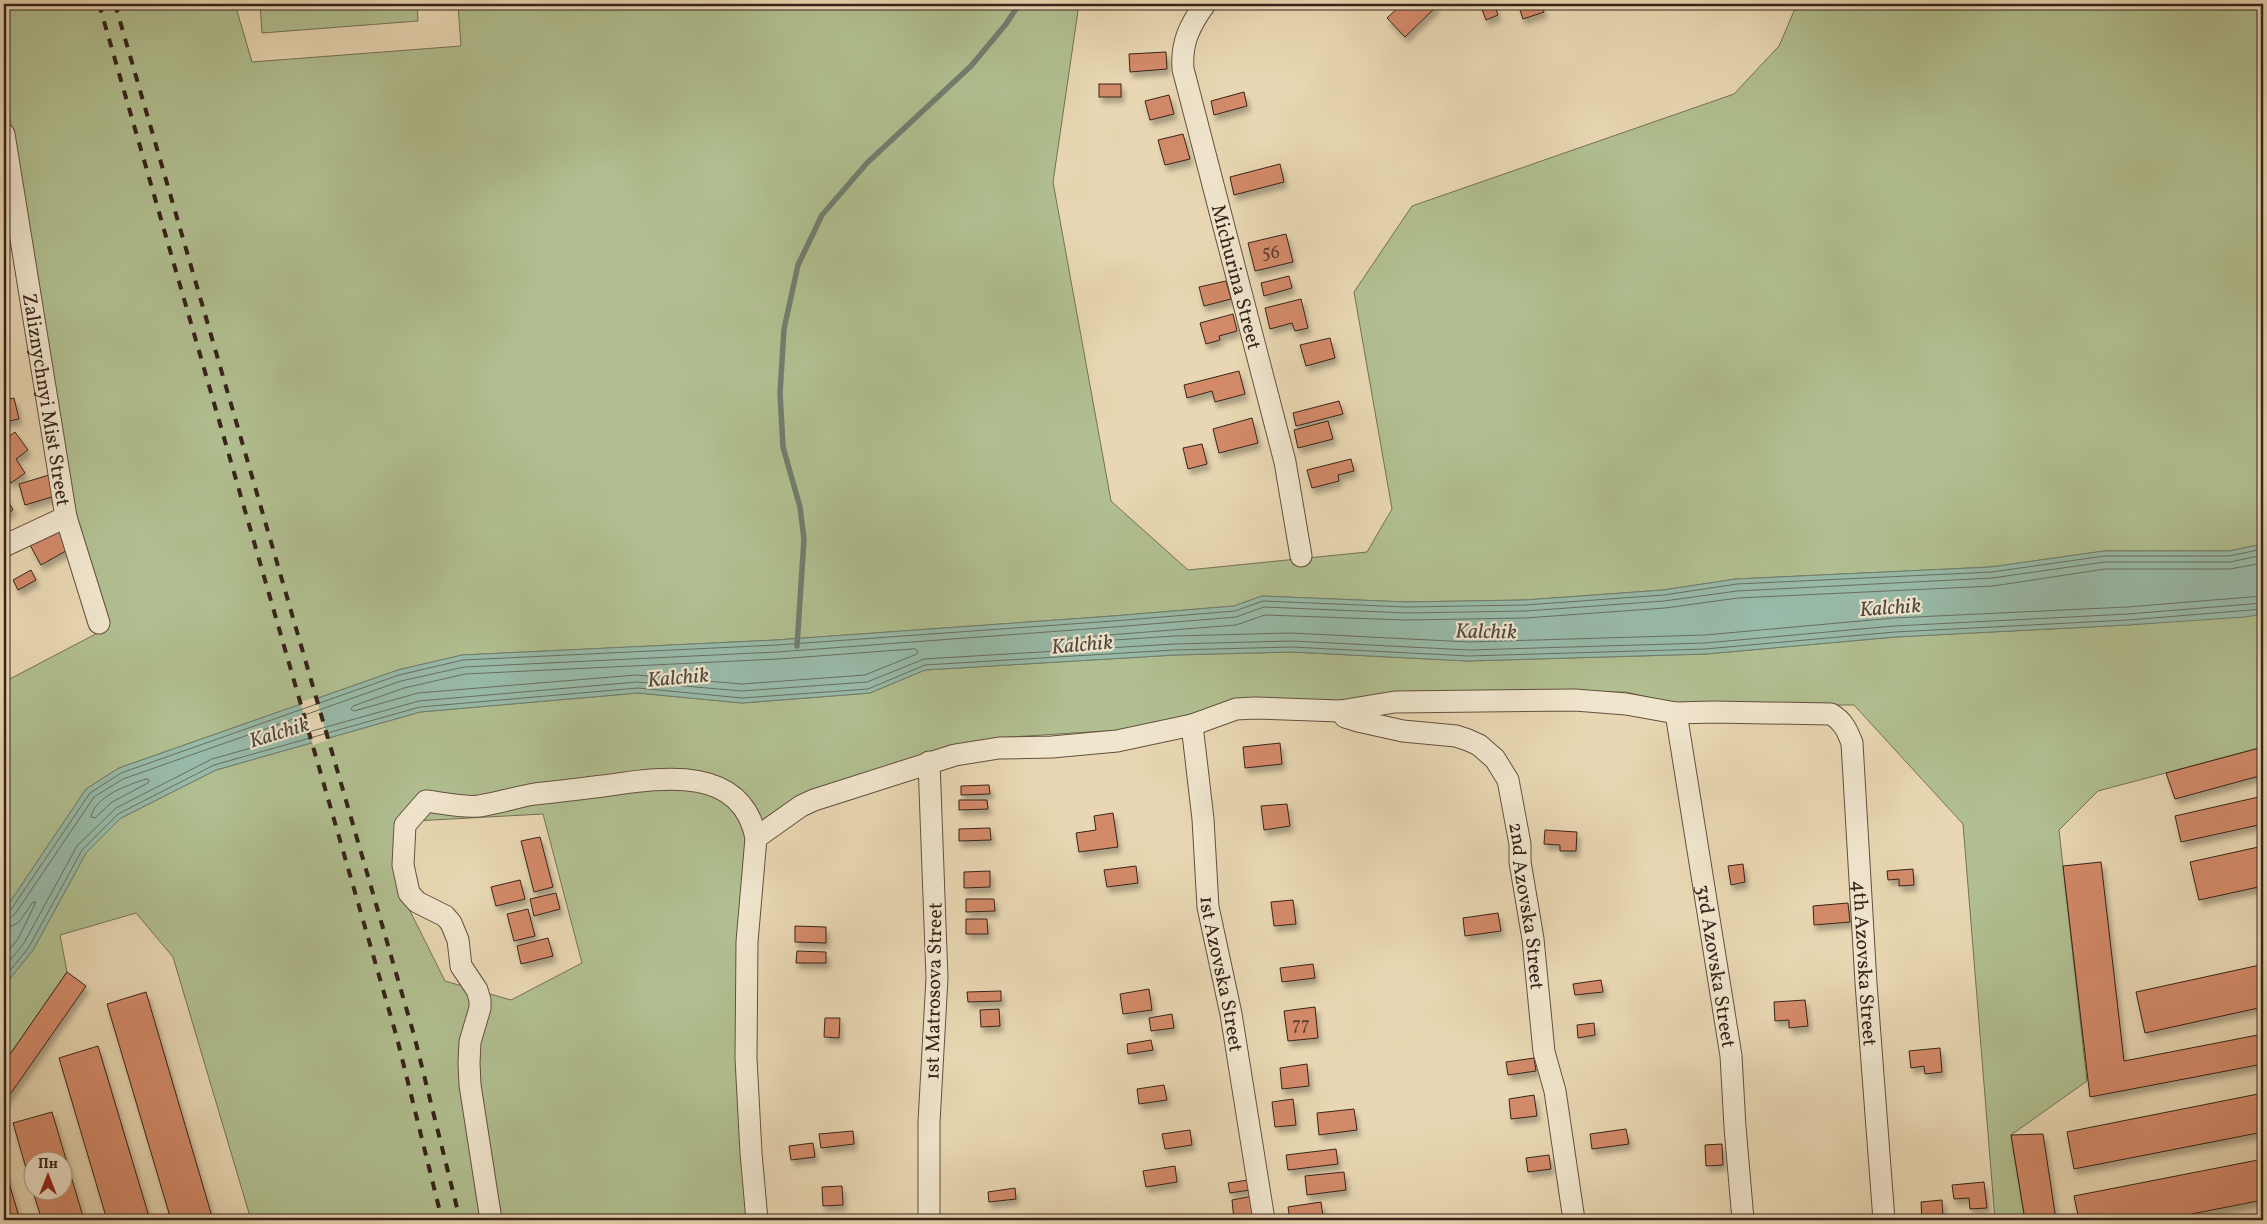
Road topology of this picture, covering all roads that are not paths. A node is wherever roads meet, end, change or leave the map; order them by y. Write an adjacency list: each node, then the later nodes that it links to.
1 (1205, 4): 5 (street, Michurina Street)
2 (4, 134): 3 (street, Zaliznychnyi Mist Street)
3 (66, 516): 4 (street, Zaliznychnyi Mist Street); 6 (street, Zaliznychnyi Mist Street)
4 (4, 546)
5 (1301, 556)
6 (99, 623)
7 (1340, 711): 8 (street); 9 (street); 16 (street, 2nd Azovska Street)
8 (1676, 713): 17 (street, 3rd Azovska Street); 18 (street, 4th Azovska Street)
9 (1192, 725): 10 (street); 15 (street, 1st Azovska Street)
10 (929, 762): 11 (street); 14 (street, 1st Matrosova Street)
11 (756, 838): 12 (street); 13 (street)
12 (491, 1220)
13 (757, 1220)
14 (929, 1220)
15 (1264, 1220)
16 (1574, 1220)
17 (1743, 1220)
18 (1884, 1220)

